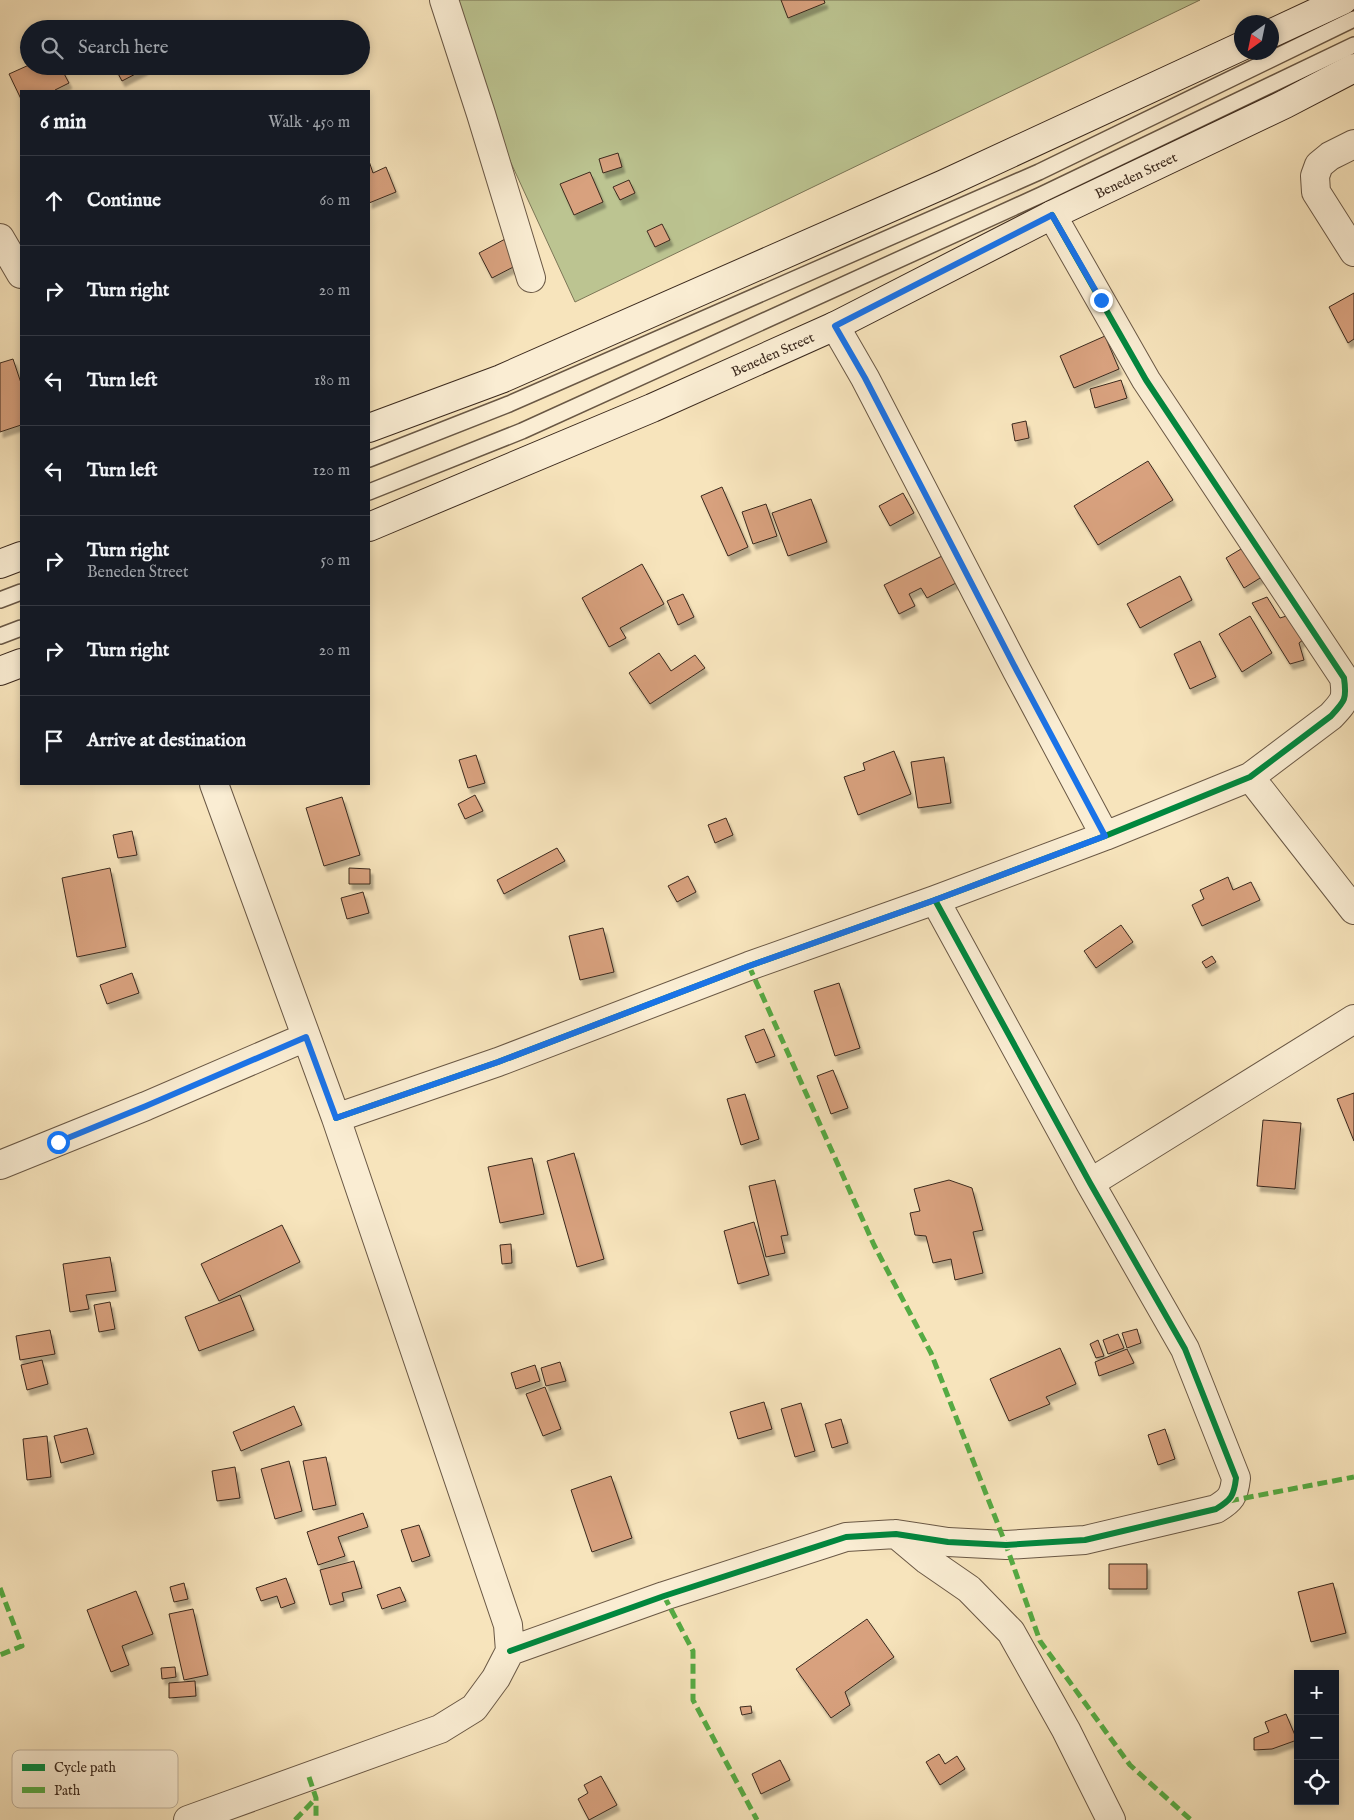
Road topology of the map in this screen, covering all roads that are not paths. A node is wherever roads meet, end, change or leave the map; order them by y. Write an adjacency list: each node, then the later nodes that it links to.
1 (444, 0): 13 (street)
2 (1343, 0): 4 (street)
3 (1354, 19): 16 (lane)
4 (1279, 30)
5 (1354, 45): 17 (lane)
6 (1234, 50): 15 (street)
7 (1354, 68): 9 (street, Beneden Street)
8 (1354, 144): 11 (street)
9 (1052, 215): 14 (street, Beneden Street); 27 (street)
10 (0, 238): 12 (street)
11 (1354, 252)
12 (20, 272)
13 (531, 278)
14 (835, 326): 18 (street, Beneden Street); 29 (street)
15 (370, 428)
16 (370, 459)
17 (370, 492)
18 (370, 527)
19 (20, 556): 20 (street)
20 (0, 564)
21 (20, 592): 22 (lane)
22 (0, 600)
23 (20, 628): 24 (lane)
24 (0, 636)
25 (20, 663): 26 (street)
26 (0, 671)
27 (1250, 777): 29 (street); 31 (street)
28 (214, 785): 33 (street)
29 (1105, 836): 30 (street)
30 (935, 900): 34 (street); 36 (street)
31 (1354, 910)
32 (1354, 1019): 36 (street)
33 (306, 1037): 34 (street); 35 (street)
34 (336, 1118): 38 (street)
35 (0, 1165)
36 (1090, 1183): 37 (street)
37 (896, 1534): 38 (street); 40 (street)
38 (510, 1651): 39 (street)
39 (188, 1820)
40 (1111, 1820)

